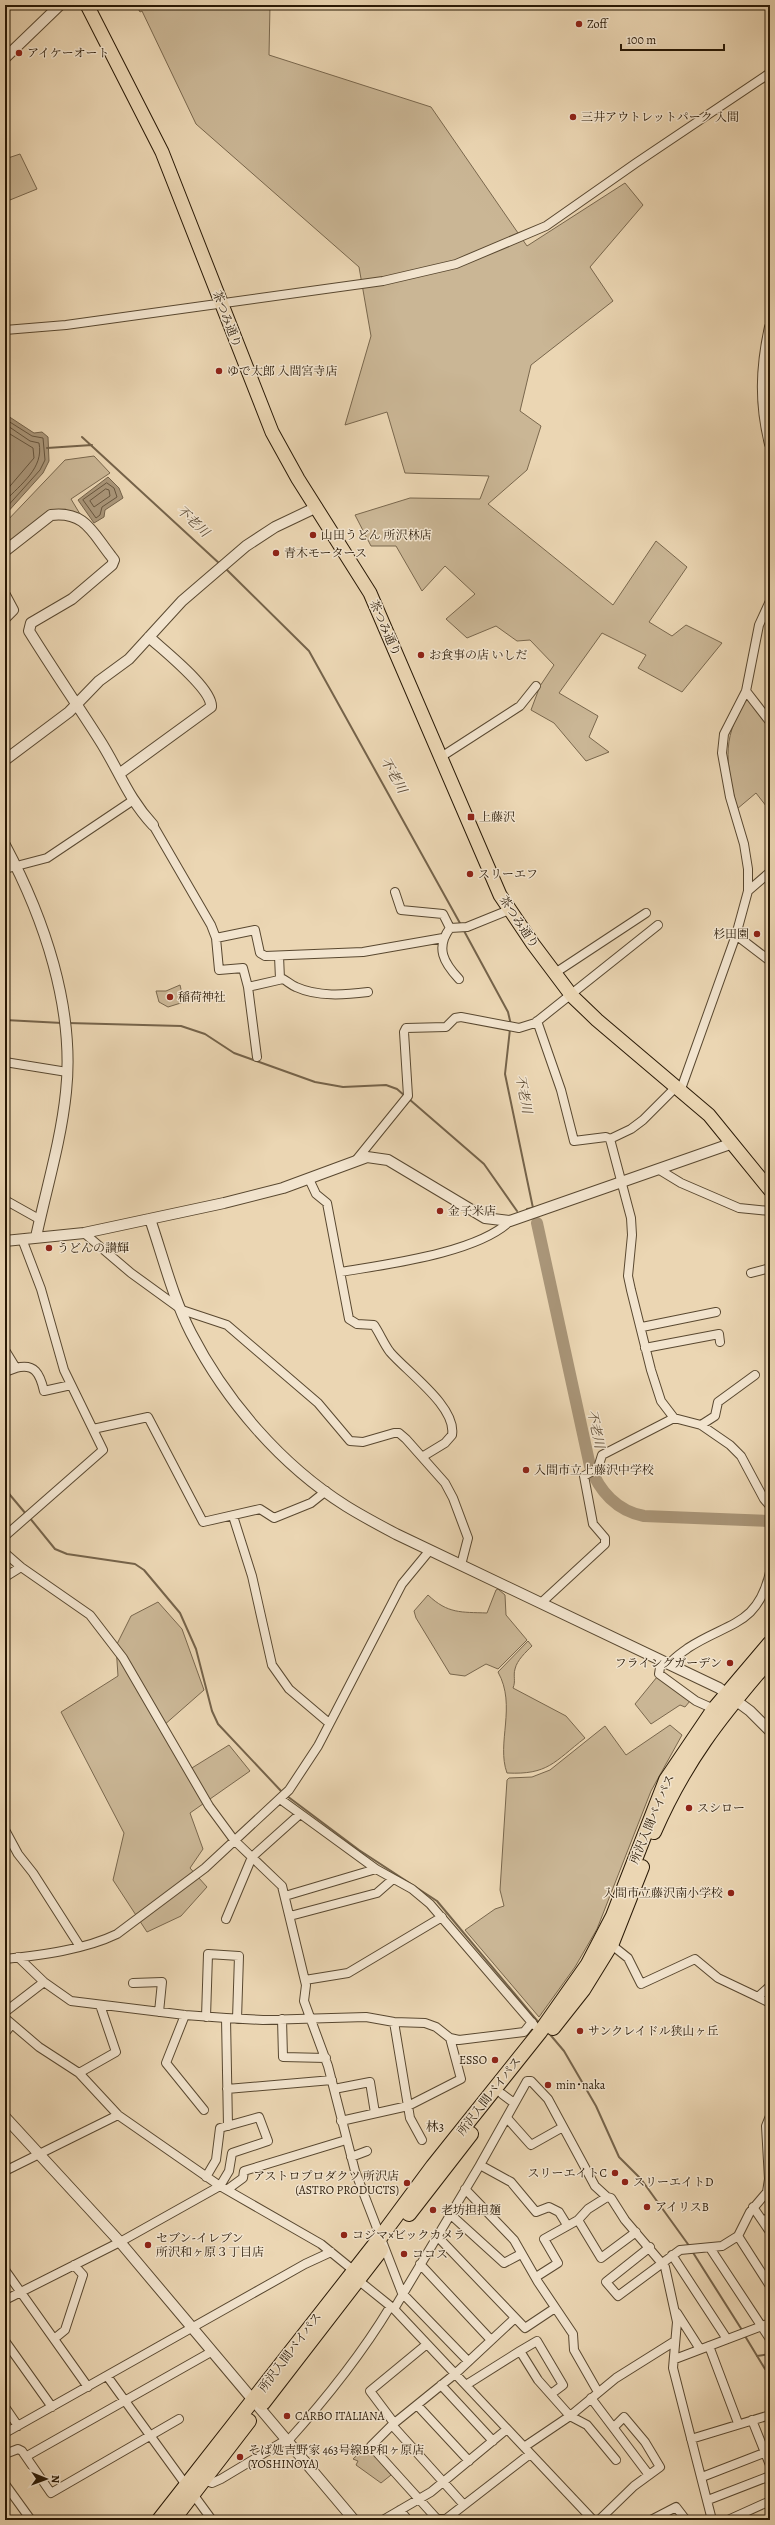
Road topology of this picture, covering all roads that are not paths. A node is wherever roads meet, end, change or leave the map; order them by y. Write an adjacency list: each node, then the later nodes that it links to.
1 (60, 5): 3 (street)
2 (87, 5): 5 (main road, 茶つみ通り)
3 (5, 58)
4 (770, 73): 5 (street)
5 (221, 303): 7 (street); 9 (main road, 茶つみ通り)
6 (770, 327): 8 (street)
7 (5, 330)
8 (770, 444)
9 (317, 507): 14 (street); 20 (main road, 茶つみ通り)
10 (5, 551): 17 (street)
11 (5, 595): 13 (street)
12 (770, 601): 16 (street)
13 (5, 618)
14 (149, 637): 17 (street); 21 (street)
15 (536, 686): 20 (street)
16 (746, 691): 18 (street); 28 (street)
17 (75, 705): 19 (street); 21 (street)
18 (770, 722)
19 (6, 754)
20 (441, 757): 30 (main road, 茶つみ通り)
21 (118, 774): 22 (street)
22 (132, 801): 23 (street); 25 (street)
23 (153, 825): 35 (street)
24 (5, 845): 25 (street)
25 (16, 867): 26 (street); 48 (street)
26 (5, 869)
27 (770, 872): 28 (street)
28 (748, 891): 34 (street)
29 (395, 892): 33 (street)
30 (509, 910): 33 (street); 39 (main road, 茶つみ通り)
31 (646, 913): 39 (street)
32 (658, 926): 44 (street)
33 (450, 928): 36 (street)
34 (736, 935): 38 (street); 49 (street)
35 (216, 938): 37 (street); 42 (street)
36 (443, 938): 37 (street); 41 (street)
37 (279, 956): 40 (street)
38 (770, 961)
39 (555, 973): 44 (main road, 茶つみ通り)
40 (280, 979): 42 (street); 43 (street)
41 (459, 979)
42 (248, 987): 46 (street)
43 (368, 992)
44 (572, 996): 45 (street); 49 (main road, 茶つみ通り)
45 (537, 1021): 50 (street); 52 (street)
46 (257, 1056)
47 (5, 1062): 48 (street)
48 (67, 1072): 59 (street)
49 (679, 1088): 50 (street); 51 (main road, 茶つみ通り)
50 (610, 1139): 55 (street)
51 (733, 1143): 53 (street); 56 (main road, 茶つみ通り)
52 (357, 1159): 54 (street); 61 (street)
53 (658, 1169): 55 (street); 58 (street)
54 (309, 1179): 60 (street); 67 (street)
55 (623, 1182): 61 (street); 71 (street)
56 (770, 1190)
57 (5, 1200): 59 (street)
58 (770, 1211)
59 (39, 1219): 63 (street)
60 (150, 1220): 62 (street); 69 (street)
61 (510, 1221): 67 (street)
62 (84, 1233): 63 (street); 69 (street)
63 (36, 1237): 64 (street)
64 (22, 1239): 65 (street); 78 (street)
65 (5, 1241)
66 (770, 1268): 68 (street)
67 (341, 1272): 82 (street)
68 (751, 1273)
69 (182, 1310): 82 (street); 83 (street)
70 (716, 1312): 71 (street)
71 (642, 1327): 73 (street)
72 (720, 1342): 73 (street)
73 (645, 1348): 79 (street)
74 (5, 1350): 75 (street)
75 (16, 1368): 76 (street); 78 (street)
76 (5, 1372)
77 (755, 1375): 80 (street)
78 (71, 1385): 81 (street)
79 (674, 1418): 80 (street); 93 (street)
80 (701, 1425): 84 (street)
81 (93, 1429): 85 (street); 86 (street)
82 (422, 1457): 89 (street)
83 (326, 1491): 85 (street); 87 (street)
84 (770, 1506)
85 (233, 1516): 99 (street)
86 (5, 1536)
87 (430, 1550): 89 (street); 99 (street)
88 (5, 1553): 90 (street)
89 (461, 1565): 93 (street)
90 (21, 1567): 92 (street); 104 (street)
91 (770, 1572): 96 (street)
92 (5, 1577)
93 (541, 1603): 96 (street)
94 (770, 1643): 97 (highway, 所沢入間バイパス)
95 (770, 1659): 97 (highway, 所沢入間バイパス)
96 (665, 1662): 97 (street); 98 (street)
97 (731, 1696): 98 (highway, 所沢入間バイパス); 100 (street); 112 (highway, 所沢入間バイパス)
98 (714, 1709): 112 (highway, 所沢入間バイパス)
99 (329, 1723): 101 (street)
100 (770, 1731)
101 (280, 1799): 102 (street); 104 (street)
102 (300, 1814): 105 (street); 106 (street)
103 (5, 1830): 113 (street)
104 (234, 1840): 105 (street); 113 (street)
105 (252, 1857): 108 (street); 111 (street)
106 (376, 1869): 107 (street); 108 (street)
107 (393, 1879): 109 (street); 110 (street)
108 (286, 1896): 109 (street)
109 (290, 1916): 116 (street)
110 (442, 1917): 116 (street); 134 (street)
111 (226, 1919)
112 (607, 1941): 120 (street); 134 (highway, 所沢入間バイパス)
113 (79, 1946): 114 (street)
114 (18, 1957): 115 (street); 117 (street)
115 (5, 1959)
116 (305, 1980): 129 (street)
117 (44, 1982): 122 (street); 123 (street)
118 (133, 1983): 124 (street)
119 (770, 1986): 120 (street)
120 (758, 1997): 121 (street)
121 (770, 2003)
122 (100, 2005): 124 (street); 138 (street)
123 (5, 2012)
124 (158, 2012): 125 (street)
125 (185, 2015): 126 (street); 145 (street)
126 (206, 2017): 128 (street); 130 (street)
127 (5, 2018): 133 (street)
128 (226, 2018): 130 (street); 140 (street)
129 (310, 2018): 131 (street); 132 (street); 137 (street)
130 (237, 2019): 131 (street)
131 (282, 2019): 137 (street)
132 (394, 2022): 136 (street); 144 (street)
133 (12, 2024): 135 (street); 138 (street)
134 (542, 2030): 136 (street); 142 (highway, 所沢入間バイパス); 176 (highway, 所沢入間バイパス)
135 (5, 2033)
136 (450, 2038): 144 (street)
137 (326, 2058): 139 (street)
138 (79, 2074): 147 (street)
139 (332, 2080): 140 (street); 141 (street)
140 (227, 2089): 152 (street)
141 (334, 2089): 146 (street); 151 (street)
142 (502, 2094): 143 (street); 176 (highway, 所沢入間バイパス)
143 (514, 2103): 150 (street); 153 (street)
144 (408, 2106): 146 (street); 155 (street)
145 (204, 2110)
146 (376, 2113): 151 (street)
147 (118, 2114): 157 (street); 161 (street)
148 (770, 2116): 166 (street)
149 (5, 2118): 157 (street)
150 (507, 2118): 153 (street); 159 (street)
151 (341, 2121): 154 (street)
152 (228, 2126): 161 (street); 162 (street)
153 (563, 2127): 165 (street)
154 (346, 2140): 158 (street); 163 (street)
155 (422, 2140)
156 (367, 2151): 158 (street)
157 (37, 2153): 160 (street); 175 (street)
158 (351, 2157): 176 (street)
159 (480, 2165): 164 (street); 170 (street)
160 (5, 2171)
161 (206, 2177): 162 (street)
162 (220, 2186): 163 (street); 175 (street)
163 (228, 2189): 179 (street)
164 (465, 2189): 167 (street); 180 (street)
165 (607, 2197): 169 (street); 171 (street)
166 (753, 2207): 168 (street); 174 (street)
167 (450, 2214): 173 (street); 180 (street)
168 (766, 2219): 172 (street)
169 (578, 2220): 170 (street); 171 (street)
170 (567, 2225): 187 (street)
171 (636, 2232): 177 (street)
172 (770, 2232)
173 (437, 2236): 183 (street); 195 (street)
174 (738, 2236): 178 (street); 188 (street)
175 (120, 2242): 184 (street); 197 (street)
176 (381, 2243): 186 (highway, 所沢入間バイパス); 190 (street)
177 (650, 2247): 182 (street); 182 (street)
178 (710, 2248): 181 (street); 196 (street)
179 (331, 2252): 186 (street); 197 (street)
180 (521, 2254): 187 (street)
181 (672, 2255): 182 (street); 200 (street)
182 (662, 2262): 194 (street)
183 (420, 2264): 190 (street); 201 (street)
184 (74, 2265): 189 (street); 199 (street)
185 (5, 2270): 189 (street)
186 (356, 2275): 192 (street); 220 (highway, 所沢入間バイパス)
187 (536, 2277): 193 (street)
188 (770, 2286)
189 (20, 2292): 191 (street); 199 (street)
190 (402, 2293): 192 (street); 210 (street)
191 (5, 2300)
192 (392, 2308): 204 (street); 236 (street)
193 (555, 2308): 195 (street); 216 (street)
194 (674, 2309): 203 (street); 206 (street)
195 (514, 2319): 201 (street)
196 (766, 2325): 198 (street); 200 (street)
197 (192, 2328): 208 (street); 212 (street)
198 (770, 2338)
199 (54, 2339): 215 (street)
200 (727, 2339): 205 (street)
201 (491, 2340): 210 (street)
202 (5, 2341): 223 (street)
203 (675, 2341): 209 (street); 216 (street)
204 (427, 2344): 211 (street); 228 (street)
205 (709, 2346): 206 (street); 229 (street)
206 (700, 2349): 209 (street)
207 (520, 2351): 214 (street); 217 (street); 217 (street)
208 (211, 2352): 219 (street); 220 (street)
209 (674, 2359): 235 (street)
210 (468, 2361): 211 (street)
211 (455, 2374): 213 (street); 214 (street)
212 (108, 2376): 215 (street); 219 (street)
213 (441, 2385): 221 (street); 237 (street)
214 (466, 2385): 232 (street)
215 (88, 2387): 223 (street)
216 (598, 2392): 218 (street)
217 (551, 2394): 225 (street)
218 (591, 2398): 225 (street); 231 (street)
219 (125, 2400): 234 (street); 241 (street)
220 (256, 2404): 236 (street); 248 (highway, 所沢入間バイパス); 251 (highway, 所沢入間バイパス)
221 (417, 2405): 228 (street); 243 (street)
222 (5, 2407): 230 (street)
223 (52, 2407): 230 (street)
224 (770, 2415): 227 (street)
225 (570, 2416): 238 (street); 242 (street)
226 (179, 2419): 234 (street)
227 (752, 2420): 229 (street); 239 (street)
228 (393, 2424): 249 (street); 252 (street)
229 (738, 2424): 235 (street)
230 (18, 2426): 233 (street)
231 (614, 2427): 245 (street); 245 (street)
232 (507, 2429): 237 (street); 238 (street)
233 (6, 2432)
234 (151, 2436): 241 (street); 251 (street)
235 (691, 2438): 247 (street)
236 (286, 2441): 248 (street); 261 (street)
237 (493, 2441): 243 (street)
238 (527, 2450): 255 (street); 264 (street)
239 (764, 2453): 244 (street); 247 (street)
240 (5, 2454): 241 (street)
241 (27, 2456)
242 (616, 2460)
243 (469, 2461): 249 (street)
244 (770, 2465)
245 (650, 2475): 265 (street)
246 (770, 2476): 253 (street)
247 (702, 2477): 253 (street)
248 (203, 2480): 251 (highway, 所沢入間バイパス)
249 (444, 2481): 252 (street); 255 (street)
250 (5, 2484): 257 (street)
251 (190, 2490): 258 (highway, 所沢入間バイパス); 259 (highway, 所沢入間バイパス); 260 (street)
252 (419, 2499): 255 (street); 256 (street)
253 (708, 2500): 268 (street)
254 (770, 2501): 269 (street)
255 (464, 2505)
256 (400, 2510): 262 (street); 263 (street)
257 (31, 2520)
258 (159, 2520)
259 (173, 2520)
260 (212, 2520)
261 (354, 2520)
262 (383, 2520)
263 (408, 2520)
264 (593, 2520)
265 (599, 2520)
266 (652, 2520): 267 (street)
267 (686, 2520)
268 (712, 2520)
269 (728, 2520)

